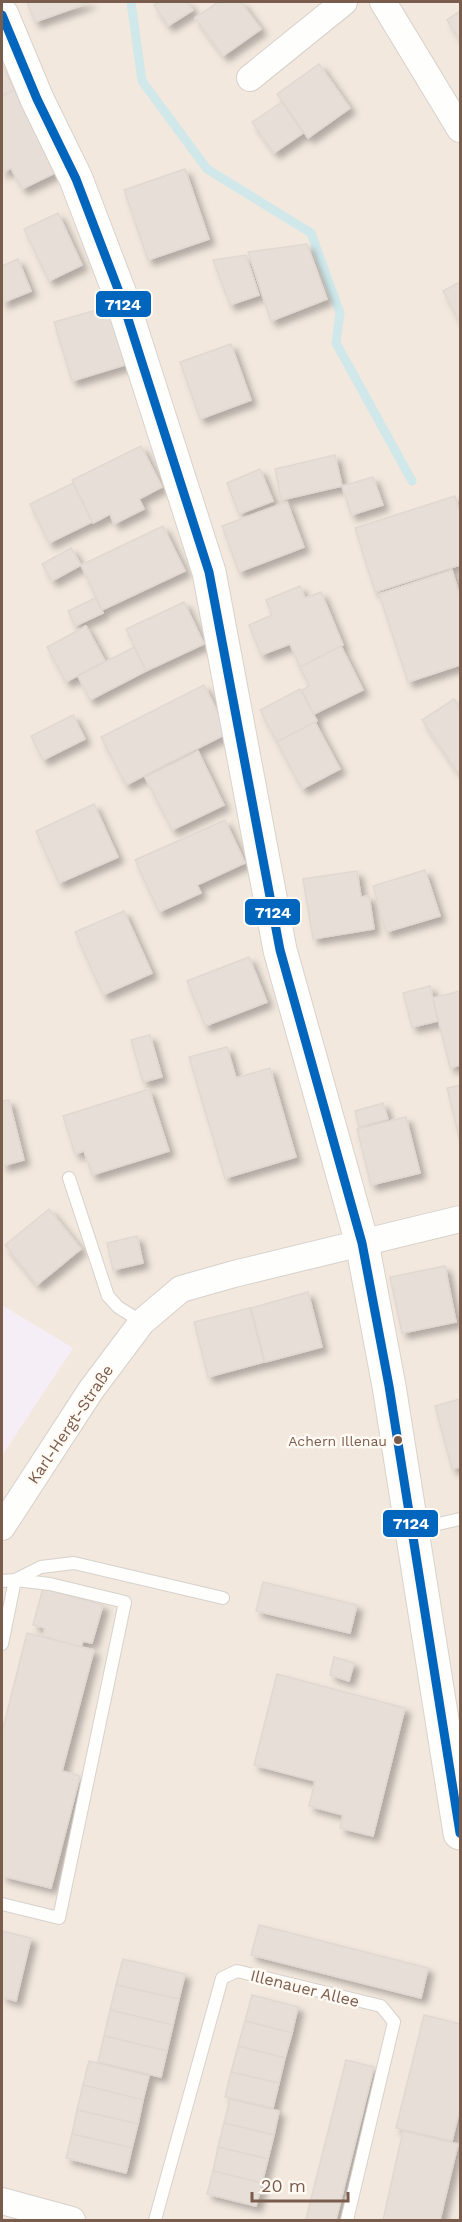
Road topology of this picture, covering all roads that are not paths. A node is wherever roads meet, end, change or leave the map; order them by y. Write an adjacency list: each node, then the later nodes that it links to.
1 (344, 2): 4 (street)
2 (383, 2): 5 (street)
3 (2, 15): 8 (main road)
4 (250, 78)
5 (460, 129)
6 (69, 1178): 9 (lane)
7 (460, 1219): 8 (street, Karl-Hergt-Straße)
8 (362, 1243): 9 (street, Karl-Hergt-Straße); 12 (main road)
9 (142, 1322): 11 (street, Karl-Hergt-Straße)
10 (460, 1519): 12 (lane)
11 (2, 1527)
12 (412, 1530): 17 (main road)
13 (15, 1580): 14 (lane); 15 (lane); 16 (lane); 18 (lane)
14 (2, 1581)
15 (223, 1598)
16 (2, 1644)
17 (460, 1833)
18 (2, 1904)
19 (2, 2201): 20 (street)
20 (38, 2216): 21 (street)
21 (72, 2220)
22 (155, 2220): 23 (lane, Illenauer Allee)
23 (347, 2220)

